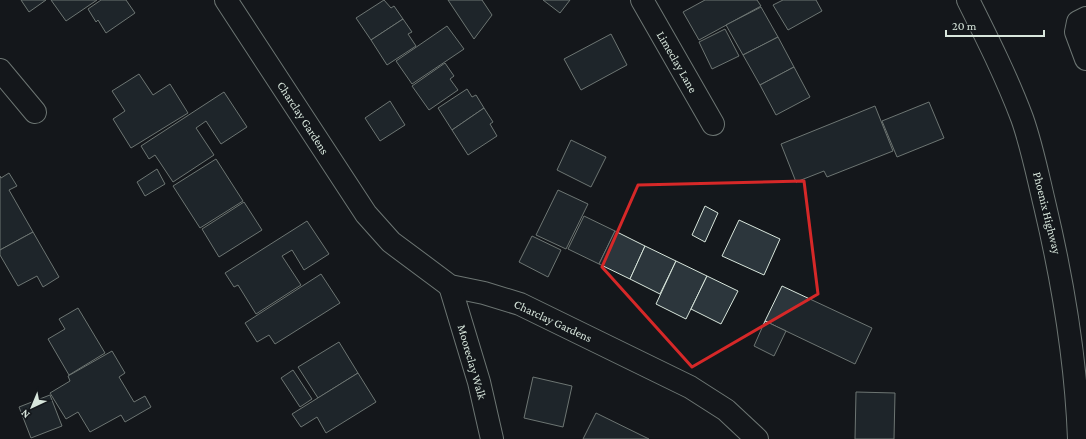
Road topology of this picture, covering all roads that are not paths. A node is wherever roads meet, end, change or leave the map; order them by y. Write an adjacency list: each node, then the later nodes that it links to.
1 (226, 0): 9 (street, Charclay Gardens)
2 (642, 0): 8 (street, Limeclay Lane)
3 (968, 0): 12 (street, Phoenix Highway)
4 (1086, 18): 5 (street)
5 (1086, 59)
6 (0, 70): 7 (street)
7 (35, 112)
8 (713, 124)
9 (450, 286): 10 (street, Mooreclay Walk); 11 (street, Charclay Gardens)
10 (492, 439)
11 (757, 439)
12 (1079, 439)

